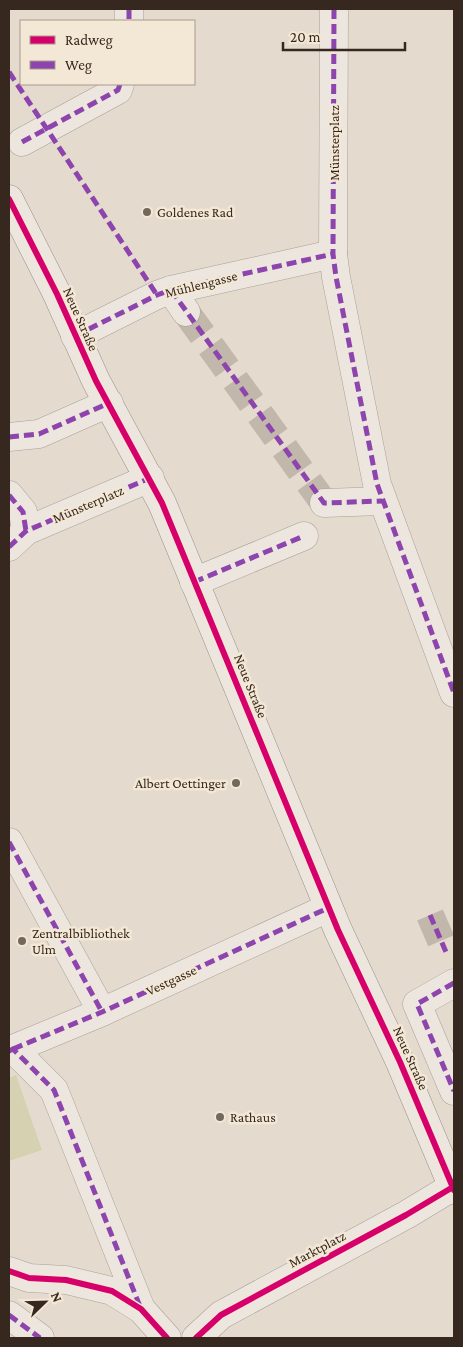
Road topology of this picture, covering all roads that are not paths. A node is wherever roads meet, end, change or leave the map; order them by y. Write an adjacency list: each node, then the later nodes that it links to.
1 (334, 9): 5 (street, Münsterplatz)
2 (120, 85): 3 (street)
3 (22, 142)
4 (9, 199): 6 (street, Neue Straße)
5 (335, 266): 6 (street, Mühlengasse); 11 (street)
6 (75, 336): 7 (street, Neue Straße)
7 (109, 403): 8 (street); 9 (street, Neue Straße)
8 (9, 437)
9 (150, 478): 14 (street, Münsterplatz); 15 (street, Neue Straße)
10 (9, 495): 14 (street)
11 (382, 501): 12 (street); 16 (street)
12 (324, 503)
13 (304, 536): 15 (street)
14 (18, 539)
15 (194, 582): 18 (street, Neue Straße)
16 (454, 693)
17 (9, 842): 20 (street)
18 (328, 908): 20 (street, Vestgasse); 23 (street, Neue Straße)
19 (454, 983): 22 (street)
20 (102, 1012): 21 (street, Vestgasse)
21 (11, 1050): 25 (street, Vestgasse)
22 (454, 1091)
23 (454, 1188): 29 (street, Marktplatz)
24 (9, 1271): 25 (street)
25 (141, 1309): 28 (street)
26 (9, 1315): 27 (street)
27 (40, 1338)
28 (167, 1338)
29 (196, 1338)

